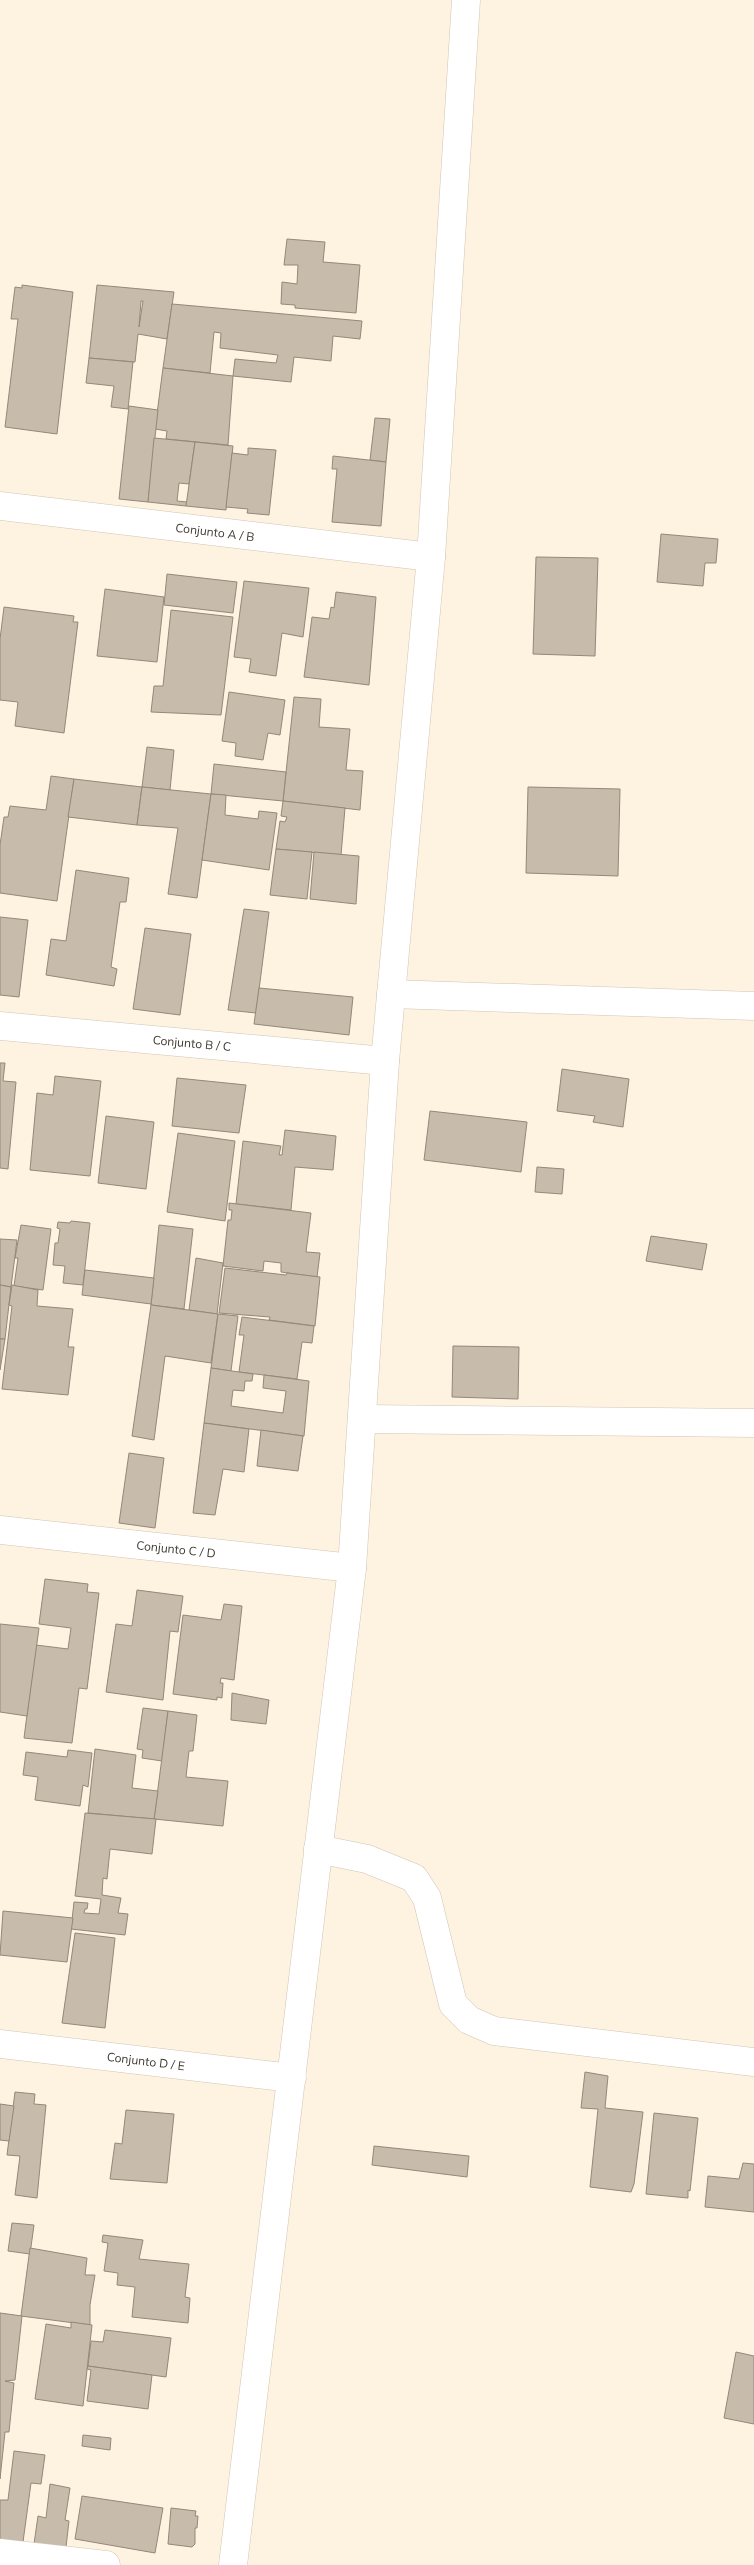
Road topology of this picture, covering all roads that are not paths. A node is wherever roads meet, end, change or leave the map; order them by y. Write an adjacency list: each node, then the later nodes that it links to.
1 (466, 0): 3 (street)
2 (0, 506): 3 (street, Conjunto A / B)
3 (431, 557): 4 (street)
4 (391, 994): 5 (street); 7 (street)
5 (754, 1006)
6 (0, 1026): 7 (street, Conjunto B / C)
7 (385, 1061): 8 (street)
8 (362, 1419): 9 (street); 11 (street)
9 (754, 1423)
10 (0, 1530): 11 (street, Conjunto C / D)
11 (352, 1568): 12 (street)
12 (318, 1849): 14 (street); 15 (street)
13 (0, 2044): 15 (street, Conjunto D / E)
14 (754, 2062)
15 (292, 2078): 18 (street)
16 (0, 2553): 17 (street)
17 (106, 2565)
18 (233, 2565)

